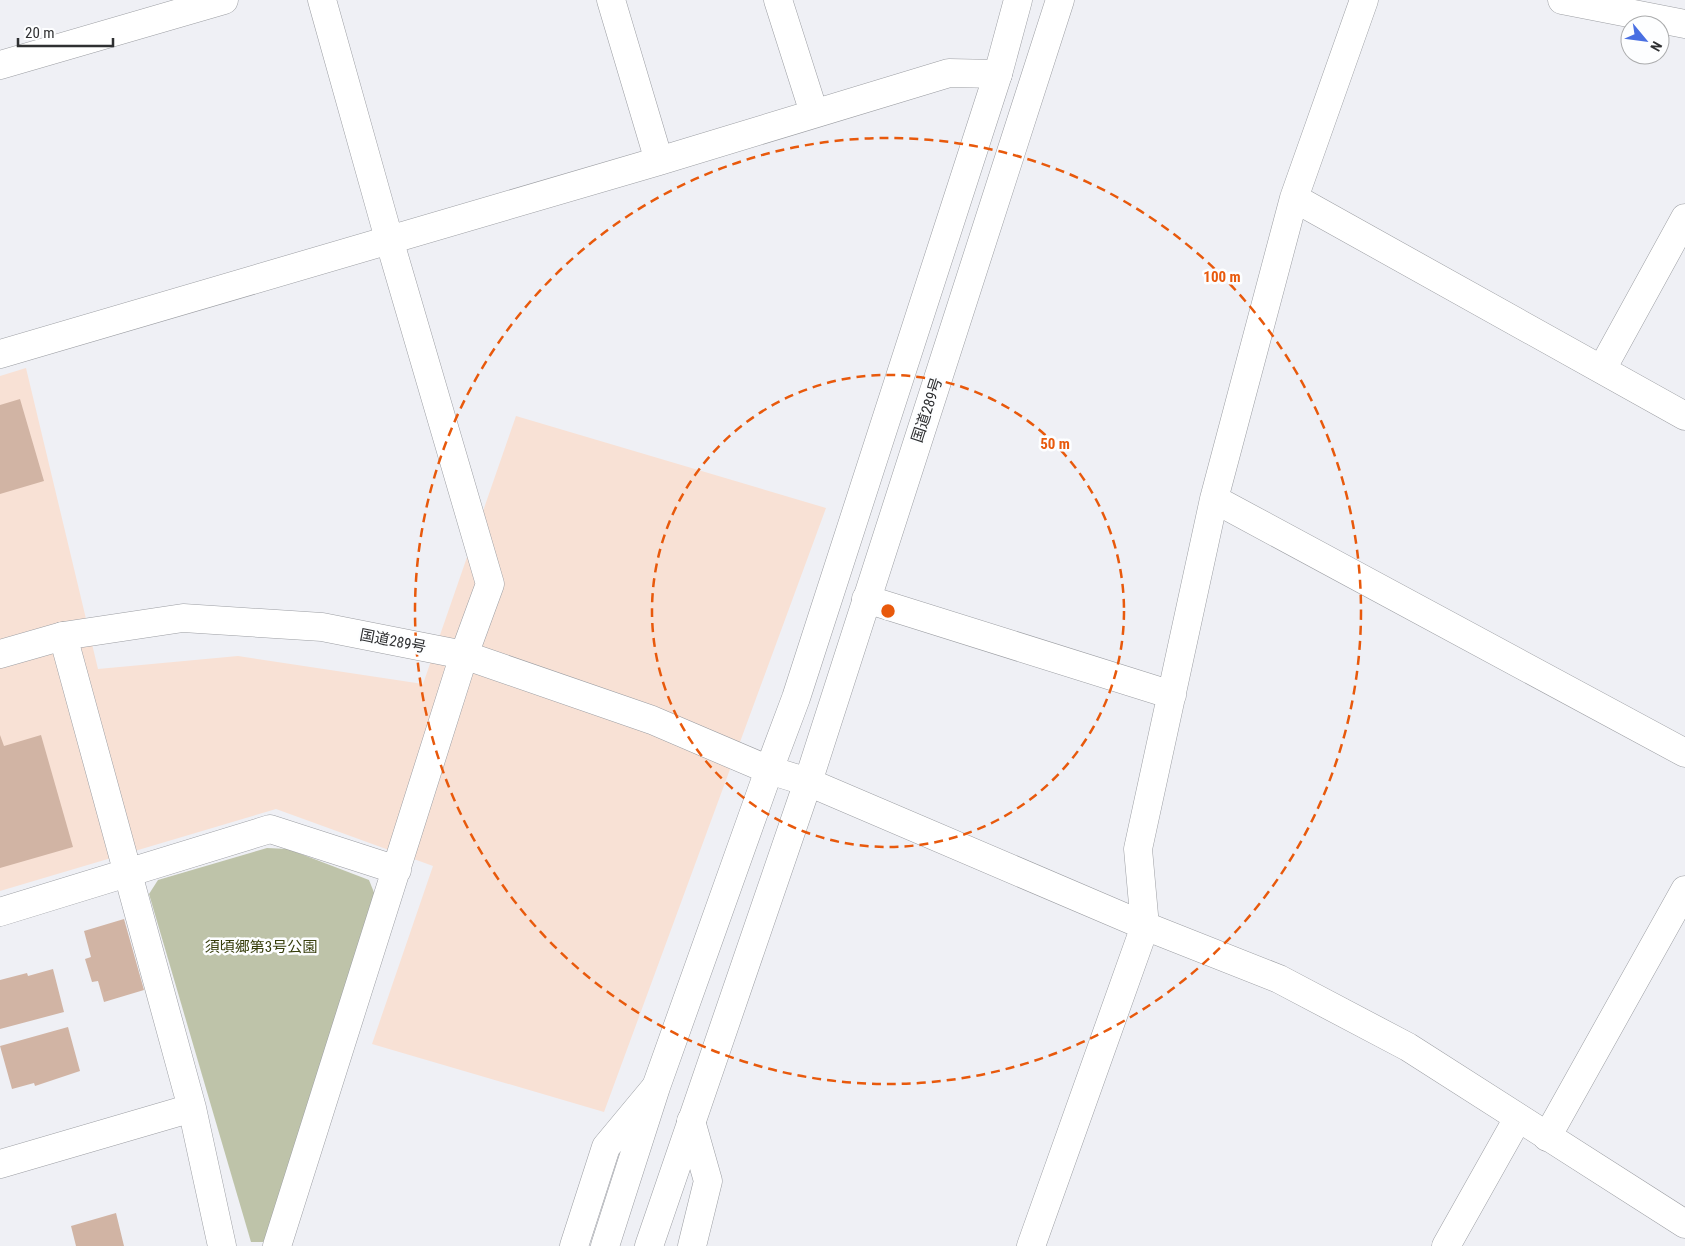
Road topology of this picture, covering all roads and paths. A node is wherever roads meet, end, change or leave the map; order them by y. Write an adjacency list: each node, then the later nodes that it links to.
1 (224, 0): 10 (main road)
2 (322, 0): 16 (main road)
3 (611, 0): 13 (main road)
4 (778, 0): 12 (main road)
5 (1018, 0): 11 (main road)
6 (1060, 0): 21 (main road, 国道289号)
7 (1364, 0): 14 (main road)
8 (1562, 0): 9 (main road)
9 (1685, 24)
10 (0, 65)
11 (998, 74): 12 (main road); 27 (main road)
12 (814, 113): 13 (main road)
13 (659, 161): 16 (main road)
14 (1294, 198): 18 (main road); 20 (main road)
15 (1685, 218): 18 (main road)
16 (388, 240): 17 (main road); 24 (main road)
17 (0, 354)
18 (1602, 369): 19 (main road)
19 (1685, 416)
20 (1214, 499): 25 (main road); 26 (main road)
21 (866, 599): 25 (main road); 28 (main road, 国道289号)
22 (63, 636): 23 (main road, 国道289号); 24 (main road, 国道289号); 30 (main road)
23 (0, 654)
24 (464, 655): 27 (main road, 国道289号); 29 (main road)
25 (1172, 695): 33 (main road)
26 (1685, 753)
27 (769, 770): 28 (main road, 国道289号); 34 (main road)
28 (808, 782): 33 (main road); 37 (main road)
29 (397, 870): 30 (main road); 42 (main road)
30 (128, 873): 32 (main road); 35 (main road)
31 (1685, 890): 38 (main road)
32 (0, 912)
33 (1145, 926): 36 (main road); 47 (main road)
34 (656, 1087): 43 (main road); 44 (main road)
35 (192, 1108): 39 (main road); 41 (main road)
36 (1518, 1118): 38 (main road); 48 (main road)
37 (691, 1121): 45 (main road); 46 (main road)
38 (1547, 1137): 40 (main road)
39 (0, 1164)
40 (1685, 1224)
41 (222, 1246)
42 (277, 1246)
43 (574, 1246)
44 (605, 1246)
45 (649, 1246)
46 (692, 1246)
47 (1030, 1246)
48 (1446, 1246)

